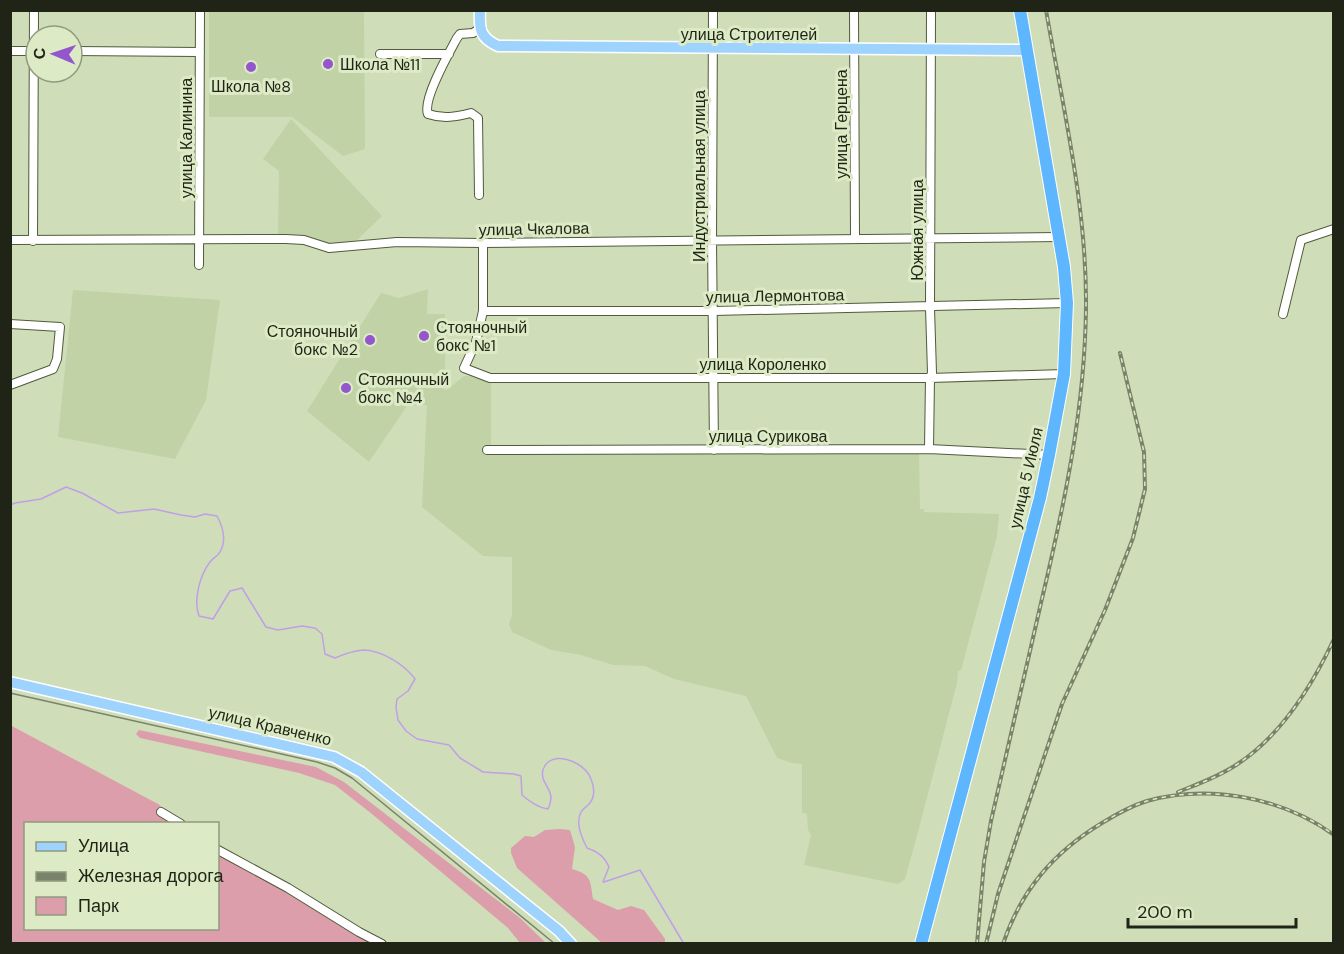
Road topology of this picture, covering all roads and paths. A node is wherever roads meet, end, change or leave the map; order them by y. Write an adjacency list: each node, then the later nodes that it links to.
1 (200, 10): 13 (street, улица Калинина)
2 (480, 10): 7 (main road)
3 (713, 10): 8 (street, Индустриальная улица)
4 (854, 10): 10 (street, улица Герцена)
5 (931, 10): 9 (street, Южная улица)
6 (1020, 10): 11 (highway, улица 5 Июля)
7 (479, 29): 8 (main road, улица Строителей); 15 (street)
8 (713, 49): 10 (main road, улица Строителей); 23 (street, Индустриальная улица)
9 (932, 49): 10 (main road, улица Строителей); 11 (main road, улица Строителей); 21 (street, Южная улица)
10 (854, 50): 20 (street, улица Герцена)
11 (1026, 50): 19 (highway, улица 5 Июля)
12 (84, 51): 13 (street)
13 (200, 52): 25 (street, улица Калинина)
14 (380, 54): 15 (street)
15 (449, 54): 17 (street)
16 (35, 84): 24 (street)
17 (479, 195)
18 (1334, 229): 32 (street)
19 (1059, 237): 21 (street, улица Чкалова); 28 (highway, улица 5 Июля)
20 (855, 238): 21 (street, улица Чкалова); 23 (street, улица Чкалова)
21 (930, 238): 29 (street, Южная улица)
22 (10, 240): 24 (street, улица Чкалова)
23 (712, 240): 26 (street, улица Чкалова); 31 (street, Индустриальная улица)
24 (33, 241): 25 (street, улица Чкалова)
25 (200, 241): 26 (street, улица Чкалова); 27 (street, улица Калинина)
26 (483, 243): 30 (street)
27 (199, 265)
28 (1067, 303): 29 (street, улица Лермонтова); 34 (highway, улица 5 Июля)
29 (930, 308): 31 (street, улица Лермонтова); 36 (street, Южная улица)
30 (483, 311): 31 (street, улица Лермонтова); 35 (street, улица Короленко)
31 (714, 311): 35 (street, Индустриальная улица)
32 (1283, 314)
33 (10, 324): 37 (street)
34 (1064, 374): 36 (street, улица Короленко); 41 (highway, улица 5 Июля)
35 (713, 377): 36 (street, улица Короленко); 40 (street, Индустриальная улица)
36 (930, 378): 38 (street, Южная улица)
37 (10, 385)
38 (929, 448): 40 (street, улица Сурикова); 41 (street, улица Сурикова)
39 (487, 450): 40 (street, улица Сурикова)
40 (714, 450)
41 (1049, 455): 48 (highway, улица 5 Июля)
42 (10, 682): 47 (main road, улица Кравченко)
43 (161, 812): 44 (street)
44 (178, 822)
45 (219, 851): 46 (street)
46 (382, 944)
47 (571, 944)
48 (921, 944)

